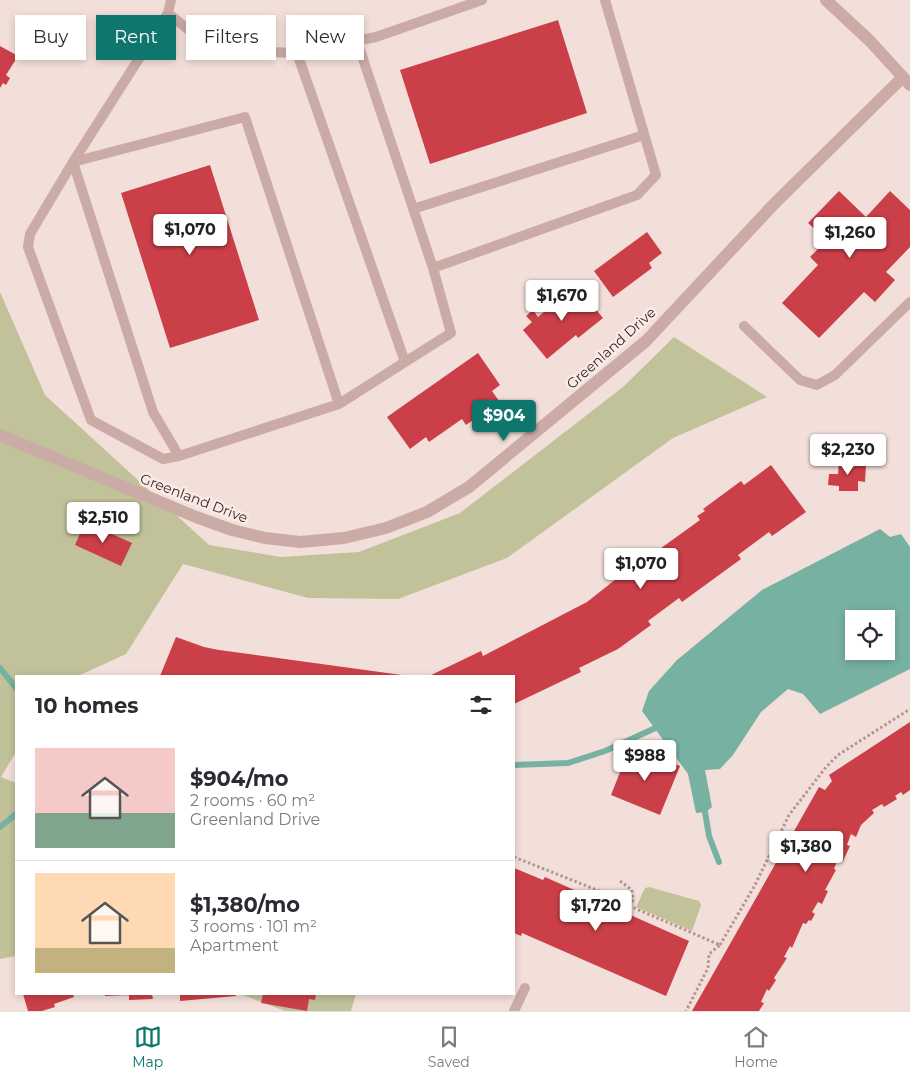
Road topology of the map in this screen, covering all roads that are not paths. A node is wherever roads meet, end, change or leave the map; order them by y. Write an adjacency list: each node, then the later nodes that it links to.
1 (171, 0): 5 (lane)
2 (482, 0): 6 (lane)
3 (605, 0): 11 (lane)
4 (826, 0): 10 (street)
5 (168, 13): 7 (lane); 12 (lane)
6 (364, 40)
7 (286, 53)
8 (299, 60): 17 (lane)
9 (363, 60): 13 (lane)
10 (906, 81): 19 (street, Greenland Drive)
11 (644, 135): 13 (lane); 14 (lane)
12 (73, 162): 18 (lane); 20 (lane); 20 (lane)
13 (413, 209): 14 (lane)
14 (433, 268): 17 (lane)
15 (910, 302): 16 (lane)
16 (744, 326)
17 (405, 362): 18 (lane)
18 (339, 404): 20 (lane)
19 (0, 435)
20 (179, 456)
21 (525, 988): 22 (lane)
22 (514, 1011)

